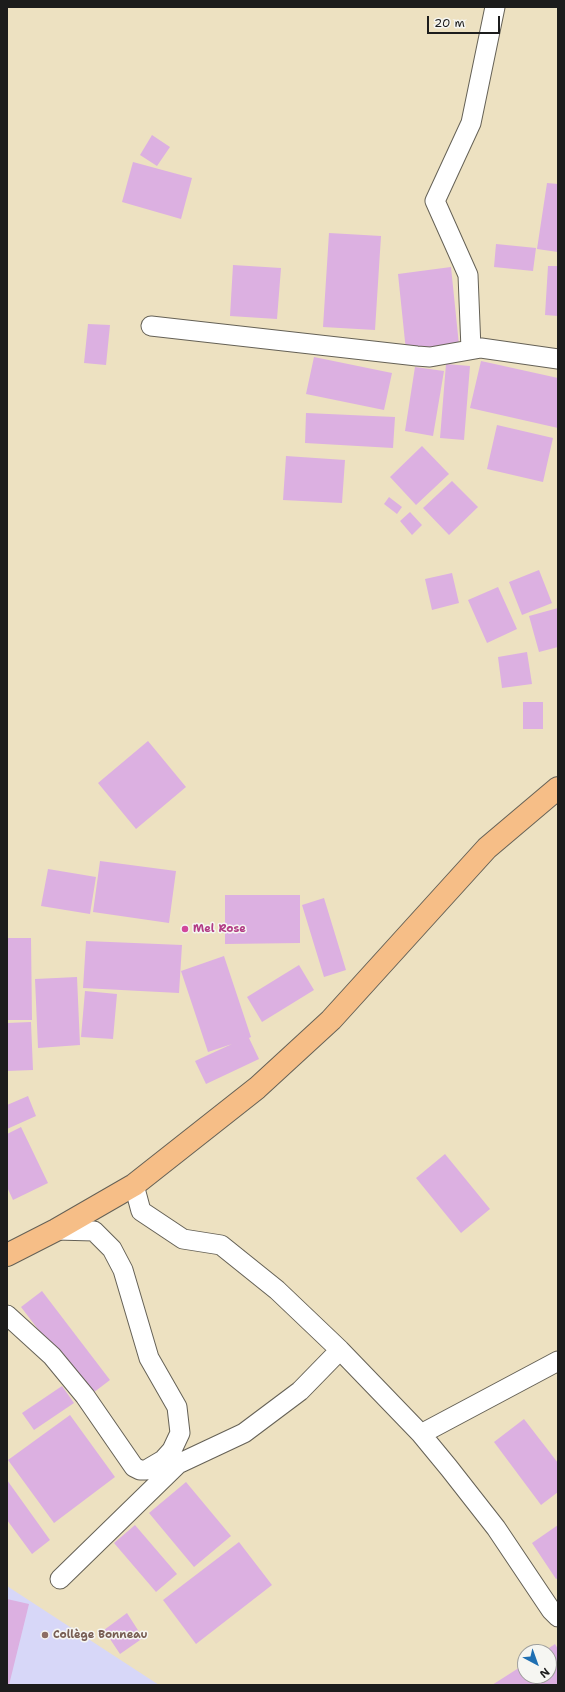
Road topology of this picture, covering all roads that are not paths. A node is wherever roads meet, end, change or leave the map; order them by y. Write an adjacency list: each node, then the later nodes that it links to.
1 (495, 7): 3 (street)
2 (151, 326): 3 (street)
3 (471, 349): 4 (street)
4 (558, 359)
5 (558, 788): 6 (main road)
6 (134, 1186): 7 (main road); 10 (street)
7 (56, 1230): 8 (main road); 9 (street)
8 (7, 1255)
9 (7, 1315)
10 (340, 1350): 12 (street); 13 (street)
11 (558, 1361): 12 (street)
12 (421, 1434): 14 (street)
13 (60, 1579)
14 (558, 1617)

